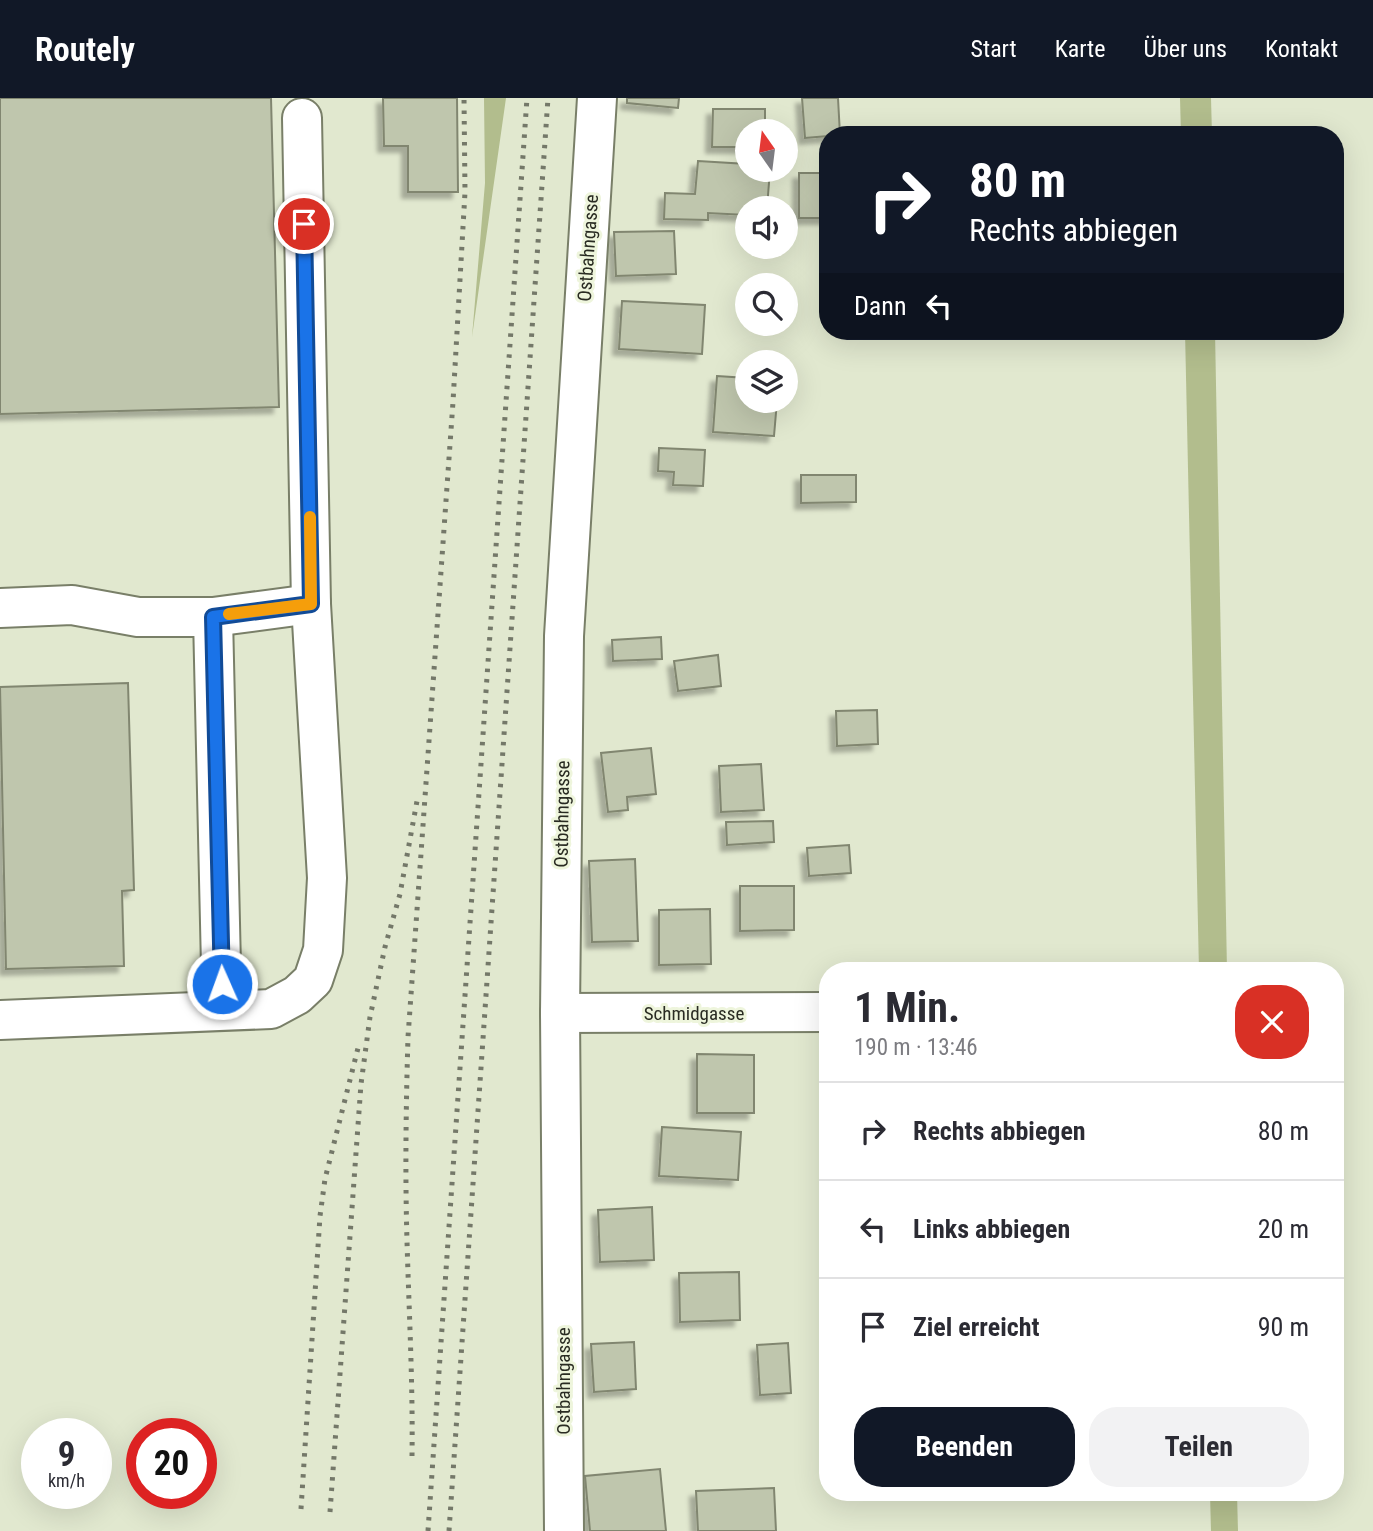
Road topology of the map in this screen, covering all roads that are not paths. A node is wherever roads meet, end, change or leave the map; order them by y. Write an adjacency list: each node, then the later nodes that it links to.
1 (597, 98): 8 (street, Ostbahngasse)
2 (302, 118): 3 (street)
3 (311, 604): 5 (street); 6 (street)
4 (0, 608): 5 (street)
5 (213, 617): 6 (street)
6 (222, 1010): 9 (street)
7 (819, 1012): 8 (street, Schmidgasse)
8 (560, 1013): 10 (street, Ostbahngasse)
9 (0, 1020)
10 (564, 1531)

